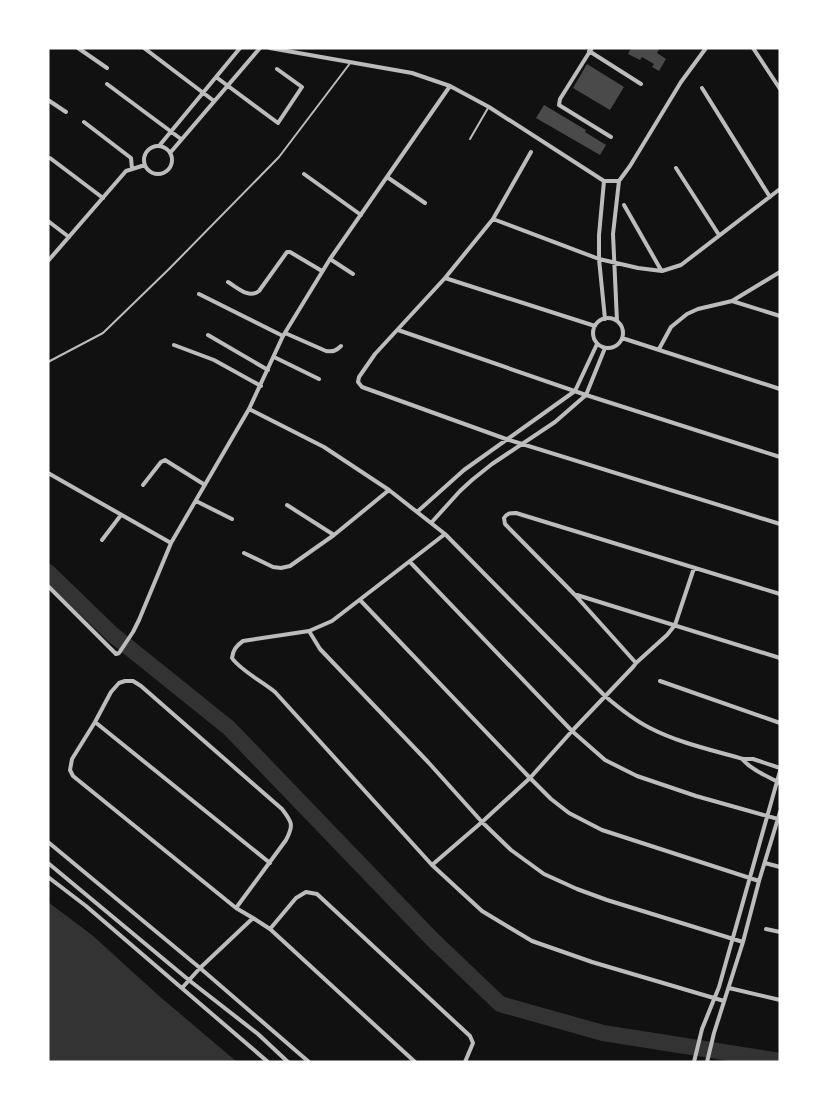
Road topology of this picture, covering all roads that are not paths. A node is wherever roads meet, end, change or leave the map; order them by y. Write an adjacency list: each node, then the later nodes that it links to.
1 (78, 48): 10 (street)
2 (144, 48): 19 (street)
3 (240, 48): 12 (street)
4 (260, 48): 15 (street)
5 (270, 48): 9 (street)
6 (706, 48): 39 (street)
7 (753, 48): 18 (street)
8 (591, 50): 14 (street); 26 (street)
9 (351, 62): 16 (street); 76 (lane)
10 (107, 68)
11 (277, 69): 15 (street)
12 (216, 77): 15 (street); 19 (street)
13 (107, 84): 25 (street)
14 (641, 84)
15 (227, 86): 21 (street)
16 (450, 86): 22 (street); 37 (street)
17 (702, 88): 41 (street)
18 (780, 89)
19 (203, 93): 21 (street); 25 (street)
20 (48, 100): 23 (street)
21 (214, 101): 27 (street)
22 (489, 107): 28 (lane); 38 (street)
23 (66, 112)
24 (84, 122): 35 (street)
25 (171, 132): 27 (street); 29 (street)
26 (611, 137)
27 (181, 139): 31 (street)
28 (470, 139)
29 (159, 146): 31 (street); 33 (street)
30 (531, 152): 46 (street)
31 (170, 153): 33 (street)
32 (50, 158): 42 (street)
33 (145, 165): 35 (street)
34 (676, 168): 48 (street)
35 (132, 169): 42 (street)
36 (304, 174): 45 (street)
37 (387, 177): 43 (street); 45 (street)
38 (604, 181): 39 (street); 51 (street)
39 (619, 181): 53 (street)
40 (780, 189): 41 (street)
41 (770, 197): 48 (street)
42 (103, 198): 49 (street)
43 (425, 203)
44 (624, 205): 54 (street)
45 (361, 215): 50 (street)
46 (493, 219): 51 (street); 58 (street)
47 (48, 221): 49 (street)
48 (719, 235): 54 (street)
49 (69, 237): 52 (street)
50 (330, 259): 55 (street); 57 (street)
51 (599, 259): 53 (street); 63 (street)
52 (48, 261)
53 (614, 262): 54 (street); 64 (street)
54 (662, 270)
55 (322, 271): 59 (street); 67 (street)
56 (780, 272): 61 (street)
57 (353, 274)
58 (445, 278): 65 (street); 66 (street)
59 (228, 282)
60 (199, 294): 67 (street)
61 (732, 301): 62 (street); 74 (street)
62 (780, 316)
63 (605, 319): 64 (street); 65 (street)
64 (617, 321): 69 (street)
65 (595, 326): 70 (street)
66 (398, 330): 81 (street); 84 (street)
67 (284, 334): 72 (street); 75 (street)
68 (208, 335): 77 (street)
69 (622, 338): 73 (street); 74 (street)
70 (597, 344): 73 (street); 81 (street)
71 (174, 345): 79 (street)
72 (341, 346)
73 (605, 348): 82 (street)
74 (659, 349): 80 (street)
75 (273, 357): 77 (street); 78 (street)
76 (48, 362)
77 (268, 370): 79 (street)
78 (319, 379)
79 (261, 386): 83 (street)
80 (780, 389)
81 (575, 392): 82 (street); 84 (street)
82 (586, 395): 85 (street); 86 (street)
83 (249, 409): 89 (street); 90 (street)
84 (506, 439): 85 (street); 93 (street)
85 (522, 445): 96 (street); 97 (street)
86 (780, 456)
87 (48, 473): 94 (street)
88 (143, 485): 89 (street)
89 (205, 485): 91 (street)
90 (389, 490): 93 (street); 99 (street)
91 (196, 501): 95 (street); 101 (street)
92 (287, 505): 99 (street)
93 (417, 512): 96 (street)
94 (121, 515): 100 (street); 101 (street)
95 (232, 519)
96 (431, 523): 98 (street)
97 (780, 524)
98 (445, 534): 103 (street); 114 (street)
99 (334, 535): 102 (street)
100 (102, 540)
101 (171, 543): 105 (street)
102 (244, 552)
103 (410, 562): 108 (street); 117 (street)
104 (694, 568): 106 (street); 107 (street); 109 (street)
105 (48, 586)
106 (780, 594)
107 (575, 595): 109 (street); 112 (street)
108 (360, 600): 110 (street); 120 (street)
109 (675, 625): 111 (street); 112 (street)
110 (309, 631): 125 (street); 130 (street)
111 (780, 658)
112 (636, 663): 114 (street)
113 (660, 681): 116 (street)
114 (604, 696): 117 (street); 118 (street)
115 (95, 722): 128 (street); 128 (street); 135 (street)
116 (780, 723)
117 (572, 731): 120 (street); 123 (street)
118 (743, 759): 119 (street); 121 (street)
119 (780, 769): 121 (street)
120 (530, 778): 125 (street); 133 (street)
121 (778, 782): 123 (street)
122 (780, 812): 124 (street)
123 (768, 816): 124 (street); 133 (street)
124 (778, 819): 129 (street)
125 (483, 822): 130 (street); 140 (street)
126 (48, 842): 142 (street)
127 (48, 863): 143 (street)
128 (270, 863): 135 (street)
129 (765, 863): 131 (street); 134 (street)
130 (432, 865): 146 (street)
131 (780, 867)
132 (48, 877): 144 (street)
133 (750, 878): 134 (street); 140 (street)
134 (759, 881): 141 (street)
135 (236, 908): 136 (street)
136 (253, 918): 137 (street); 142 (street)
137 (270, 929): 152 (street); 153 (street)
138 (766, 929): 139 (street)
139 (780, 932)
140 (733, 939): 141 (street); 146 (street)
141 (743, 942): 145 (street)
142 (200, 968): 143 (street); 151 (street)
143 (190, 981): 144 (street); 150 (street)
144 (182, 988): 149 (street)
145 (729, 988): 147 (street); 148 (street)
146 (714, 998): 148 (street); 154 (street)
147 (780, 1000)
148 (724, 1001): 155 (street)
149 (268, 1062)
150 (288, 1062)
151 (309, 1062)
152 (416, 1062)
153 (465, 1062)
154 (694, 1062)
155 (707, 1062)

